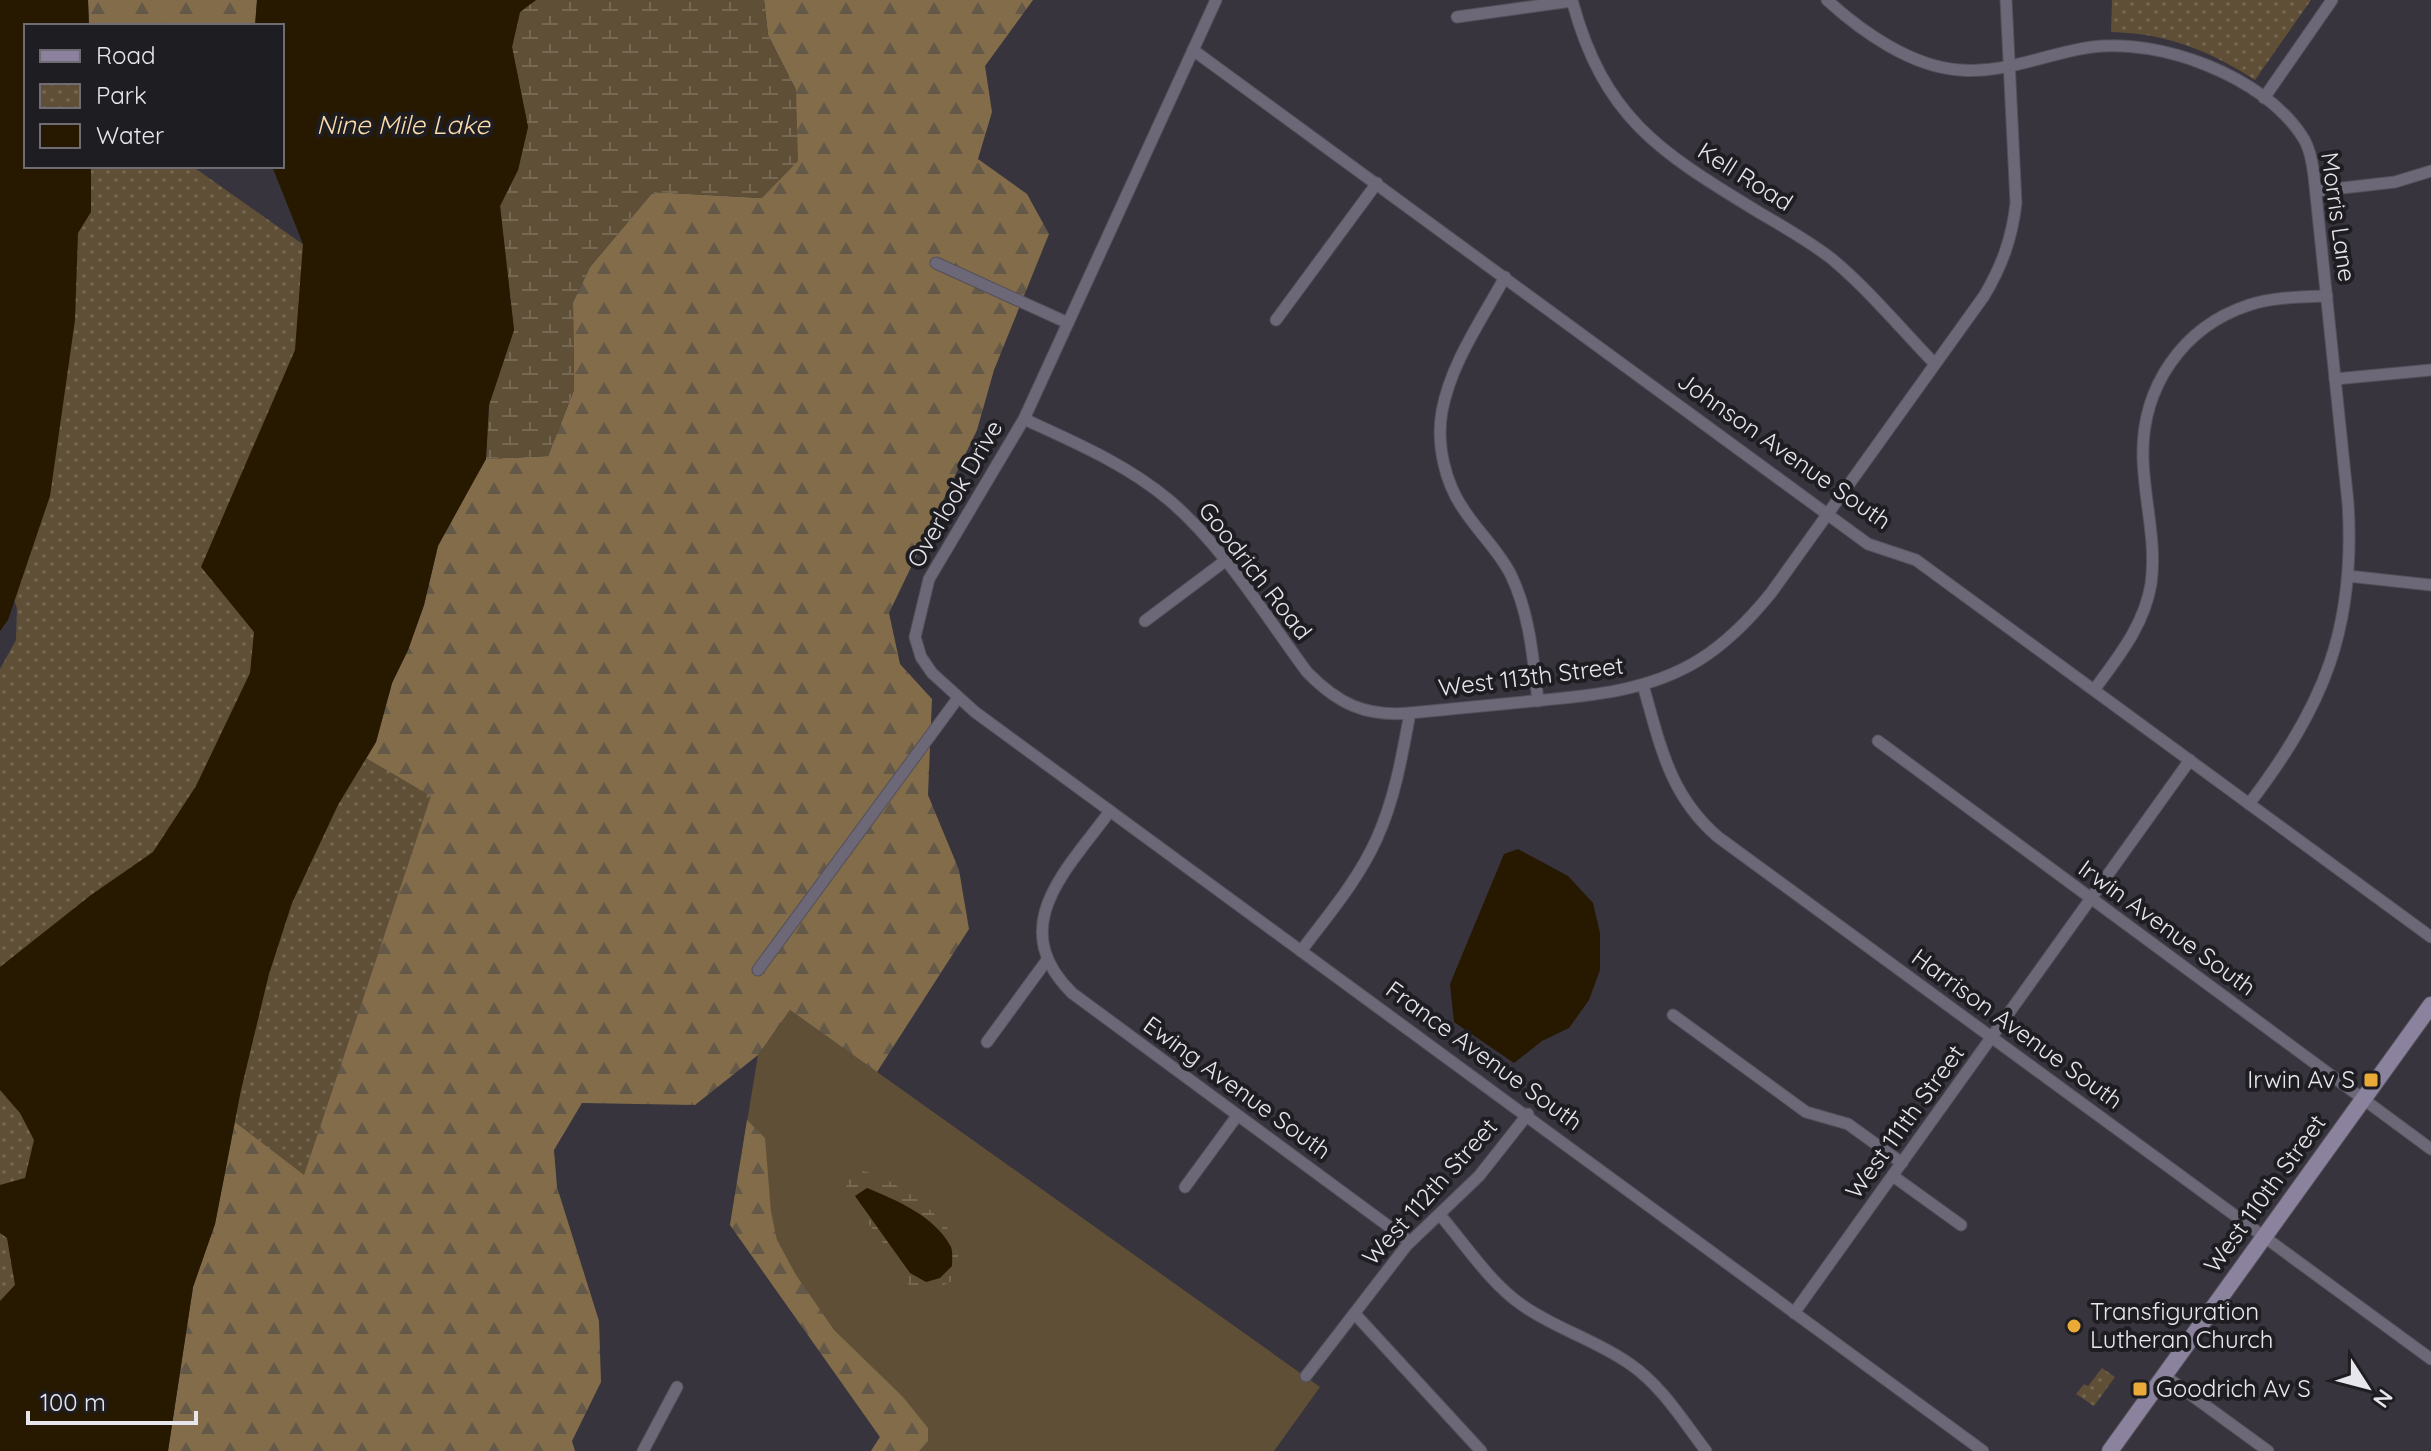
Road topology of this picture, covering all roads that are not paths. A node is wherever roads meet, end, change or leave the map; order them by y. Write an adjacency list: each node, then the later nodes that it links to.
1 (1216, 0): 7 (street, Overlook Drive)
2 (1827, 0): 8 (street, Morris Lane)
3 (2006, 0): 8 (street, West 113th Street)
4 (2332, 0): 9 (street)
5 (1572, 1): 6 (street); 18 (street, Kell Road)
6 (1457, 17)
7 (1193, 50): 11 (street, Johnson Avenue South); 17 (street, Overlook Drive)
8 (2009, 68): 9 (street, Morris Lane); 18 (street, West 113th Street)
9 (2264, 98): 12 (street, Morris Lane)
10 (2431, 171): 12 (street)
11 (1377, 183): 14 (street, Johnson Avenue South); 16 (street)
12 (2316, 191): 15 (street, Morris Lane)
13 (936, 263): 17 (street)
14 (1505, 277): 22 (street, Johnson Avenue South); 30 (street)
15 (2327, 296): 20 (street, Morris Lane); 28 (street)
16 (1276, 320)
17 (1068, 323): 21 (street, Overlook Drive)
18 (1935, 364): 22 (street, West 113th Street)
19 (2431, 370): 20 (street)
20 (2335, 379): 24 (street, Morris Lane)
21 (1024, 419): 23 (street, Goodrich Road); 29 (street, Overlook Drive)
22 (1828, 514): 27 (street, West 113th Street); 28 (street, Johnson Avenue South)
23 (1225, 561): 26 (street); 31 (street, Goodrich Road)
24 (2348, 576): 25 (street); 34 (street, Morris Lane)
25 (2431, 585)
26 (1145, 621)
27 (1643, 685): 30 (street, West 113th Street); 43 (street, Harrison Avenue South)
28 (2094, 690): 33 (street, Johnson Avenue South)
29 (958, 698): 35 (street, France Avenue South); 40 (street)
30 (1538, 701): 31 (street, West 113th Street)
31 (1410, 713): 38 (street, West 113th Street)
32 (1878, 741): 36 (street, Irwin Avenue South)
33 (2190, 760): 34 (street, Johnson Avenue South); 36 (street, West 111th Street)
34 (2249, 804): 37 (street, Johnson Avenue South)
35 (1110, 811): 38 (street, France Avenue South); 39 (street)
36 (2091, 899): 43 (street, West 111th Street); 45 (street, Irwin Avenue South)
37 (2431, 937)
38 (1301, 951): 46 (street, France Avenue South)
39 (1047, 960): 44 (street); 47 (street, Ewing Avenue South)
40 (758, 970)
41 (2431, 1005): 45 (street, West 110th Street)
42 (1673, 1015): 49 (street)
43 (1992, 1038): 49 (street, West 111th Street); 54 (street, Harrison Avenue South)
44 (987, 1042)
45 (2363, 1099): 48 (street, Irwin Avenue South); 54 (street, West 110th Street)
46 (1528, 1114): 52 (street, West 112th Street); 56 (street, France Avenue South)
47 (1237, 1116): 51 (street); 55 (street, Ewing Avenue South)
48 (2431, 1149)
49 (1902, 1163): 50 (street, West 111th Street)
50 (1893, 1176): 53 (street); 56 (street, West 111th Street)
51 (1185, 1187)
52 (1440, 1215): 55 (street, West 112th Street); 66 (street)
53 (1961, 1225)
54 (2264, 1238): 58 (street, Harrison Avenue South); 60 (street, West 110th Street)
55 (1410, 1242): 57 (street, West 112th Street)
56 (1794, 1313): 67 (street, France Avenue South)
57 (1355, 1314): 59 (street, West 112th Street); 62 (street)
58 (2431, 1359)
59 (1306, 1376)
60 (2165, 1376): 68 (street, West 110th Street); 69 (street)
61 (677, 1387): 63 (street)
62 (1471, 1440): 64 (street); 65 (street)
63 (643, 1451)
64 (1460, 1451)
65 (1481, 1451)
66 (1706, 1451)
67 (1983, 1451)
68 (2110, 1451)
69 (2268, 1451)

